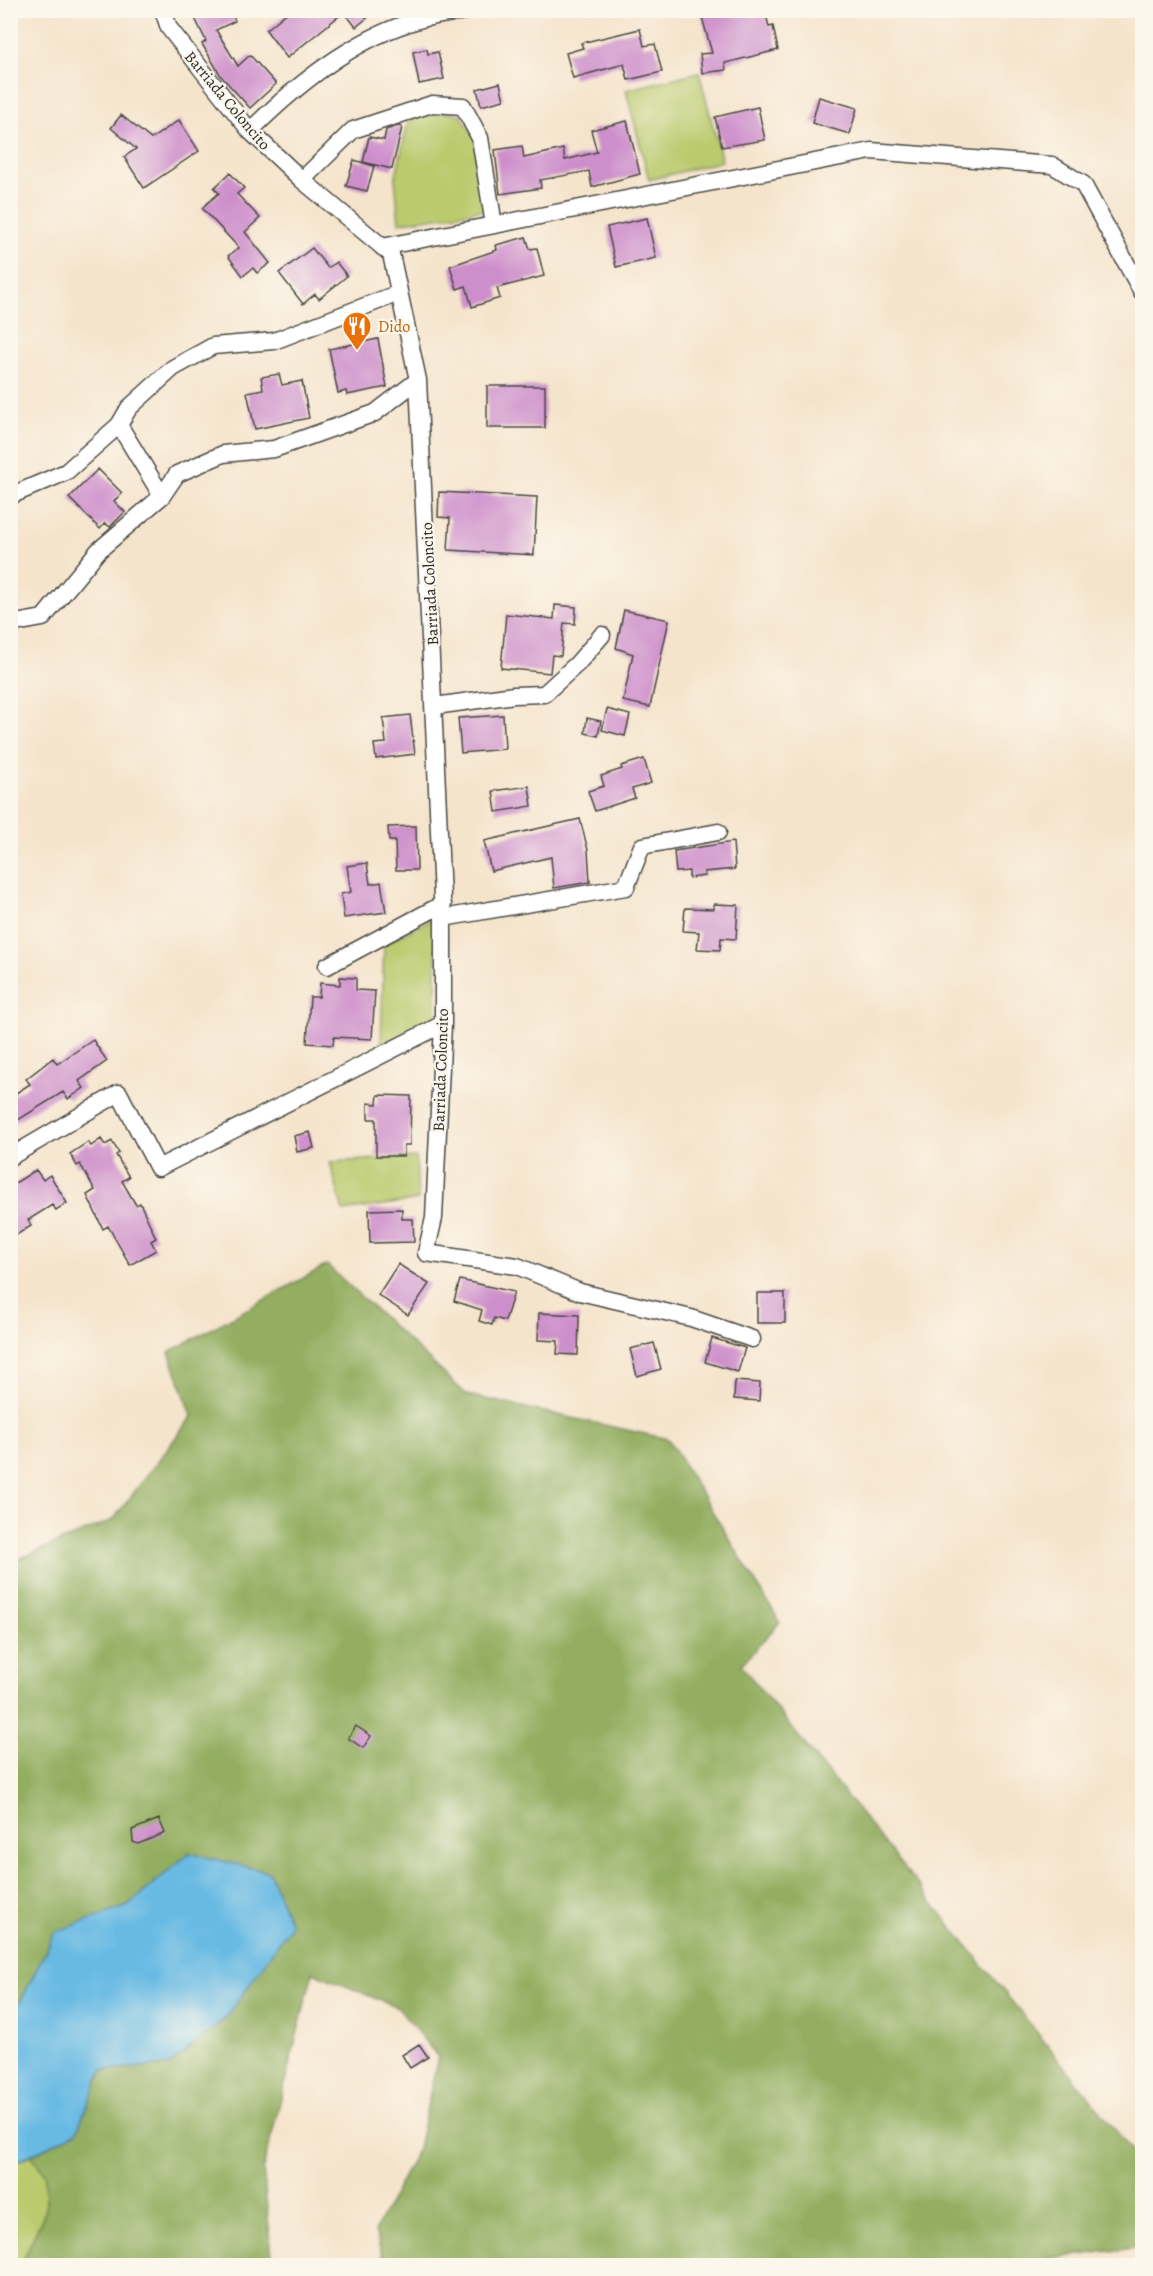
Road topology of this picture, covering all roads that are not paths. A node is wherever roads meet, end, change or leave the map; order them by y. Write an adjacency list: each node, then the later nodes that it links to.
1 (163, 10): 3 (street, Barriada Coloncito)
2 (468, 10): 3 (street)
3 (250, 131): 4 (street, Barriada Coloncito)
4 (302, 180): 5 (street); 6 (street, Barriada Coloncito)
5 (494, 225): 6 (street); 7 (street)
6 (382, 247): 8 (street, Barriada Coloncito)
7 (1143, 292)
8 (399, 293): 9 (street, Barriada Coloncito); 10 (street)
9 (418, 380): 12 (street); 15 (street, Barriada Coloncito)
10 (119, 425): 11 (street); 12 (street)
11 (10, 496)
12 (162, 496): 13 (street)
13 (10, 624)
14 (603, 635): 15 (street)
15 (435, 706): 17 (street, Barriada Coloncito)
16 (718, 832): 17 (street)
17 (443, 911): 18 (street); 19 (street, Barriada Coloncito)
18 (327, 966)
19 (443, 1024): 20 (street); 21 (street, Barriada Coloncito)
20 (10, 1157)
21 (752, 1339)

